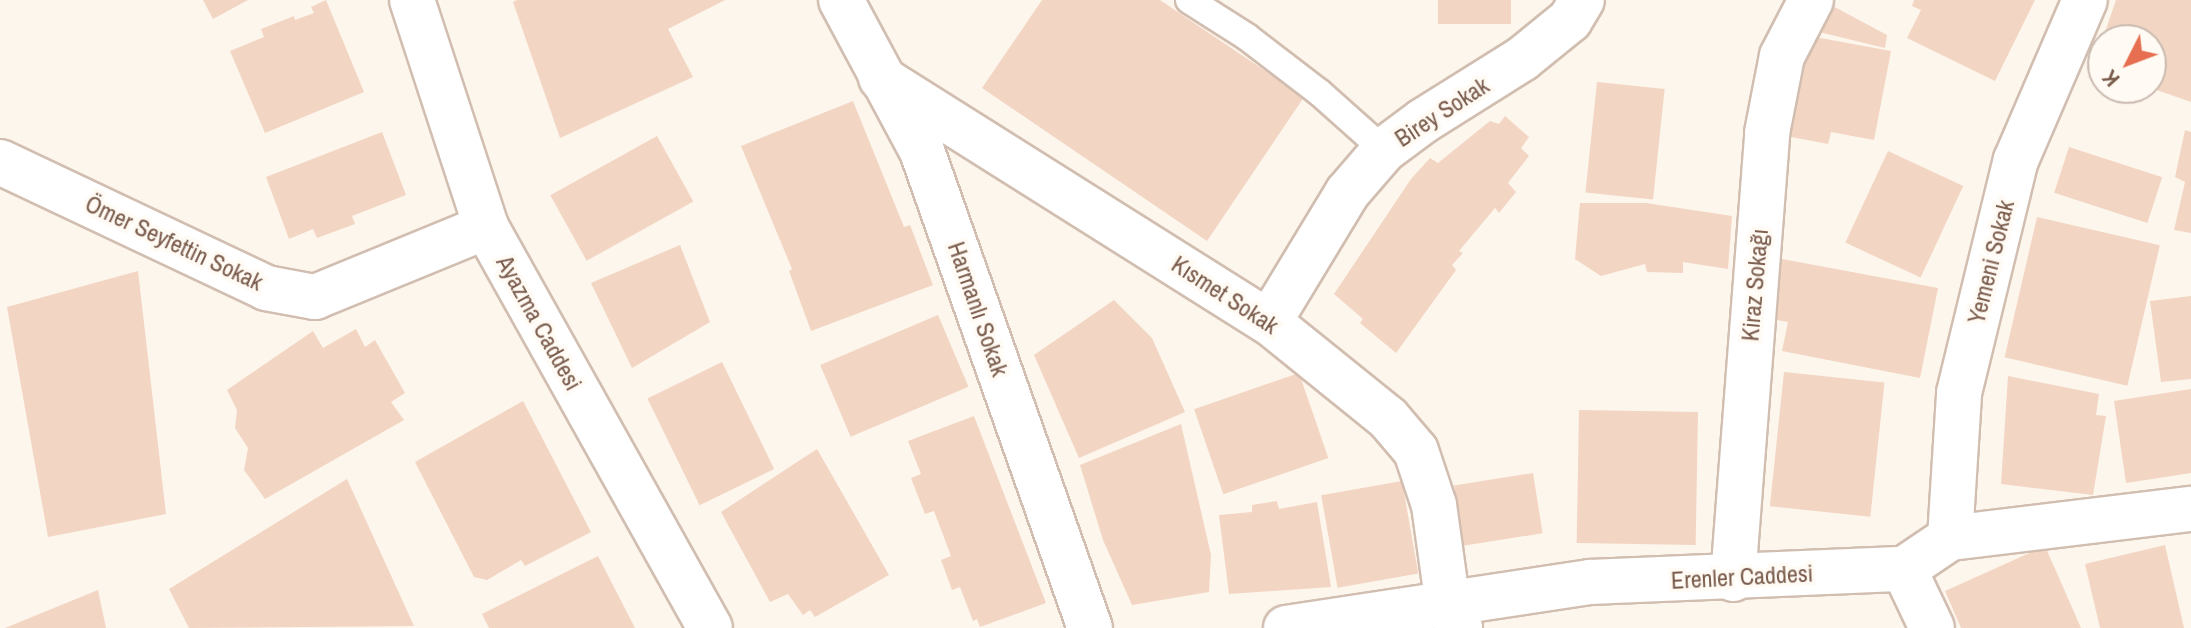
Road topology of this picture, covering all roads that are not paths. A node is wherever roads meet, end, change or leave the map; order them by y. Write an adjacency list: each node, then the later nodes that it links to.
1 (412, 0): 10 (street, Ayazma Caddesi)
2 (841, 0): 7 (street, Harmanlı Sokak)
3 (1189, 0): 8 (lane)
4 (1582, 0): 8 (street, Birey Sokak)
5 (1811, 0): 15 (street, Kiraz Sokağı)
6 (2085, 0): 13 (street, Yemeni Sokak)
7 (881, 78): 11 (street, Kısmet Sokak); 18 (street, Harmanlı Sokak)
8 (1384, 150): 11 (street, Birey Sokak)
9 (0, 162): 10 (street, Ömer Seyfettin Sokak)
10 (486, 227): 17 (street, Ayazma Caddesi)
11 (1269, 322): 16 (street, Kısmet Sokak)
12 (2191, 509): 13 (street)
13 (1950, 538): 14 (street)
14 (1904, 569): 15 (street, Erenler Caddesi); 20 (street)
15 (1733, 579): 16 (street, Erenler Caddesi)
16 (1454, 617): 19 (street, Erenler Caddesi)
17 (710, 628)
18 (1090, 628)
19 (1286, 628)
20 (1932, 628)

